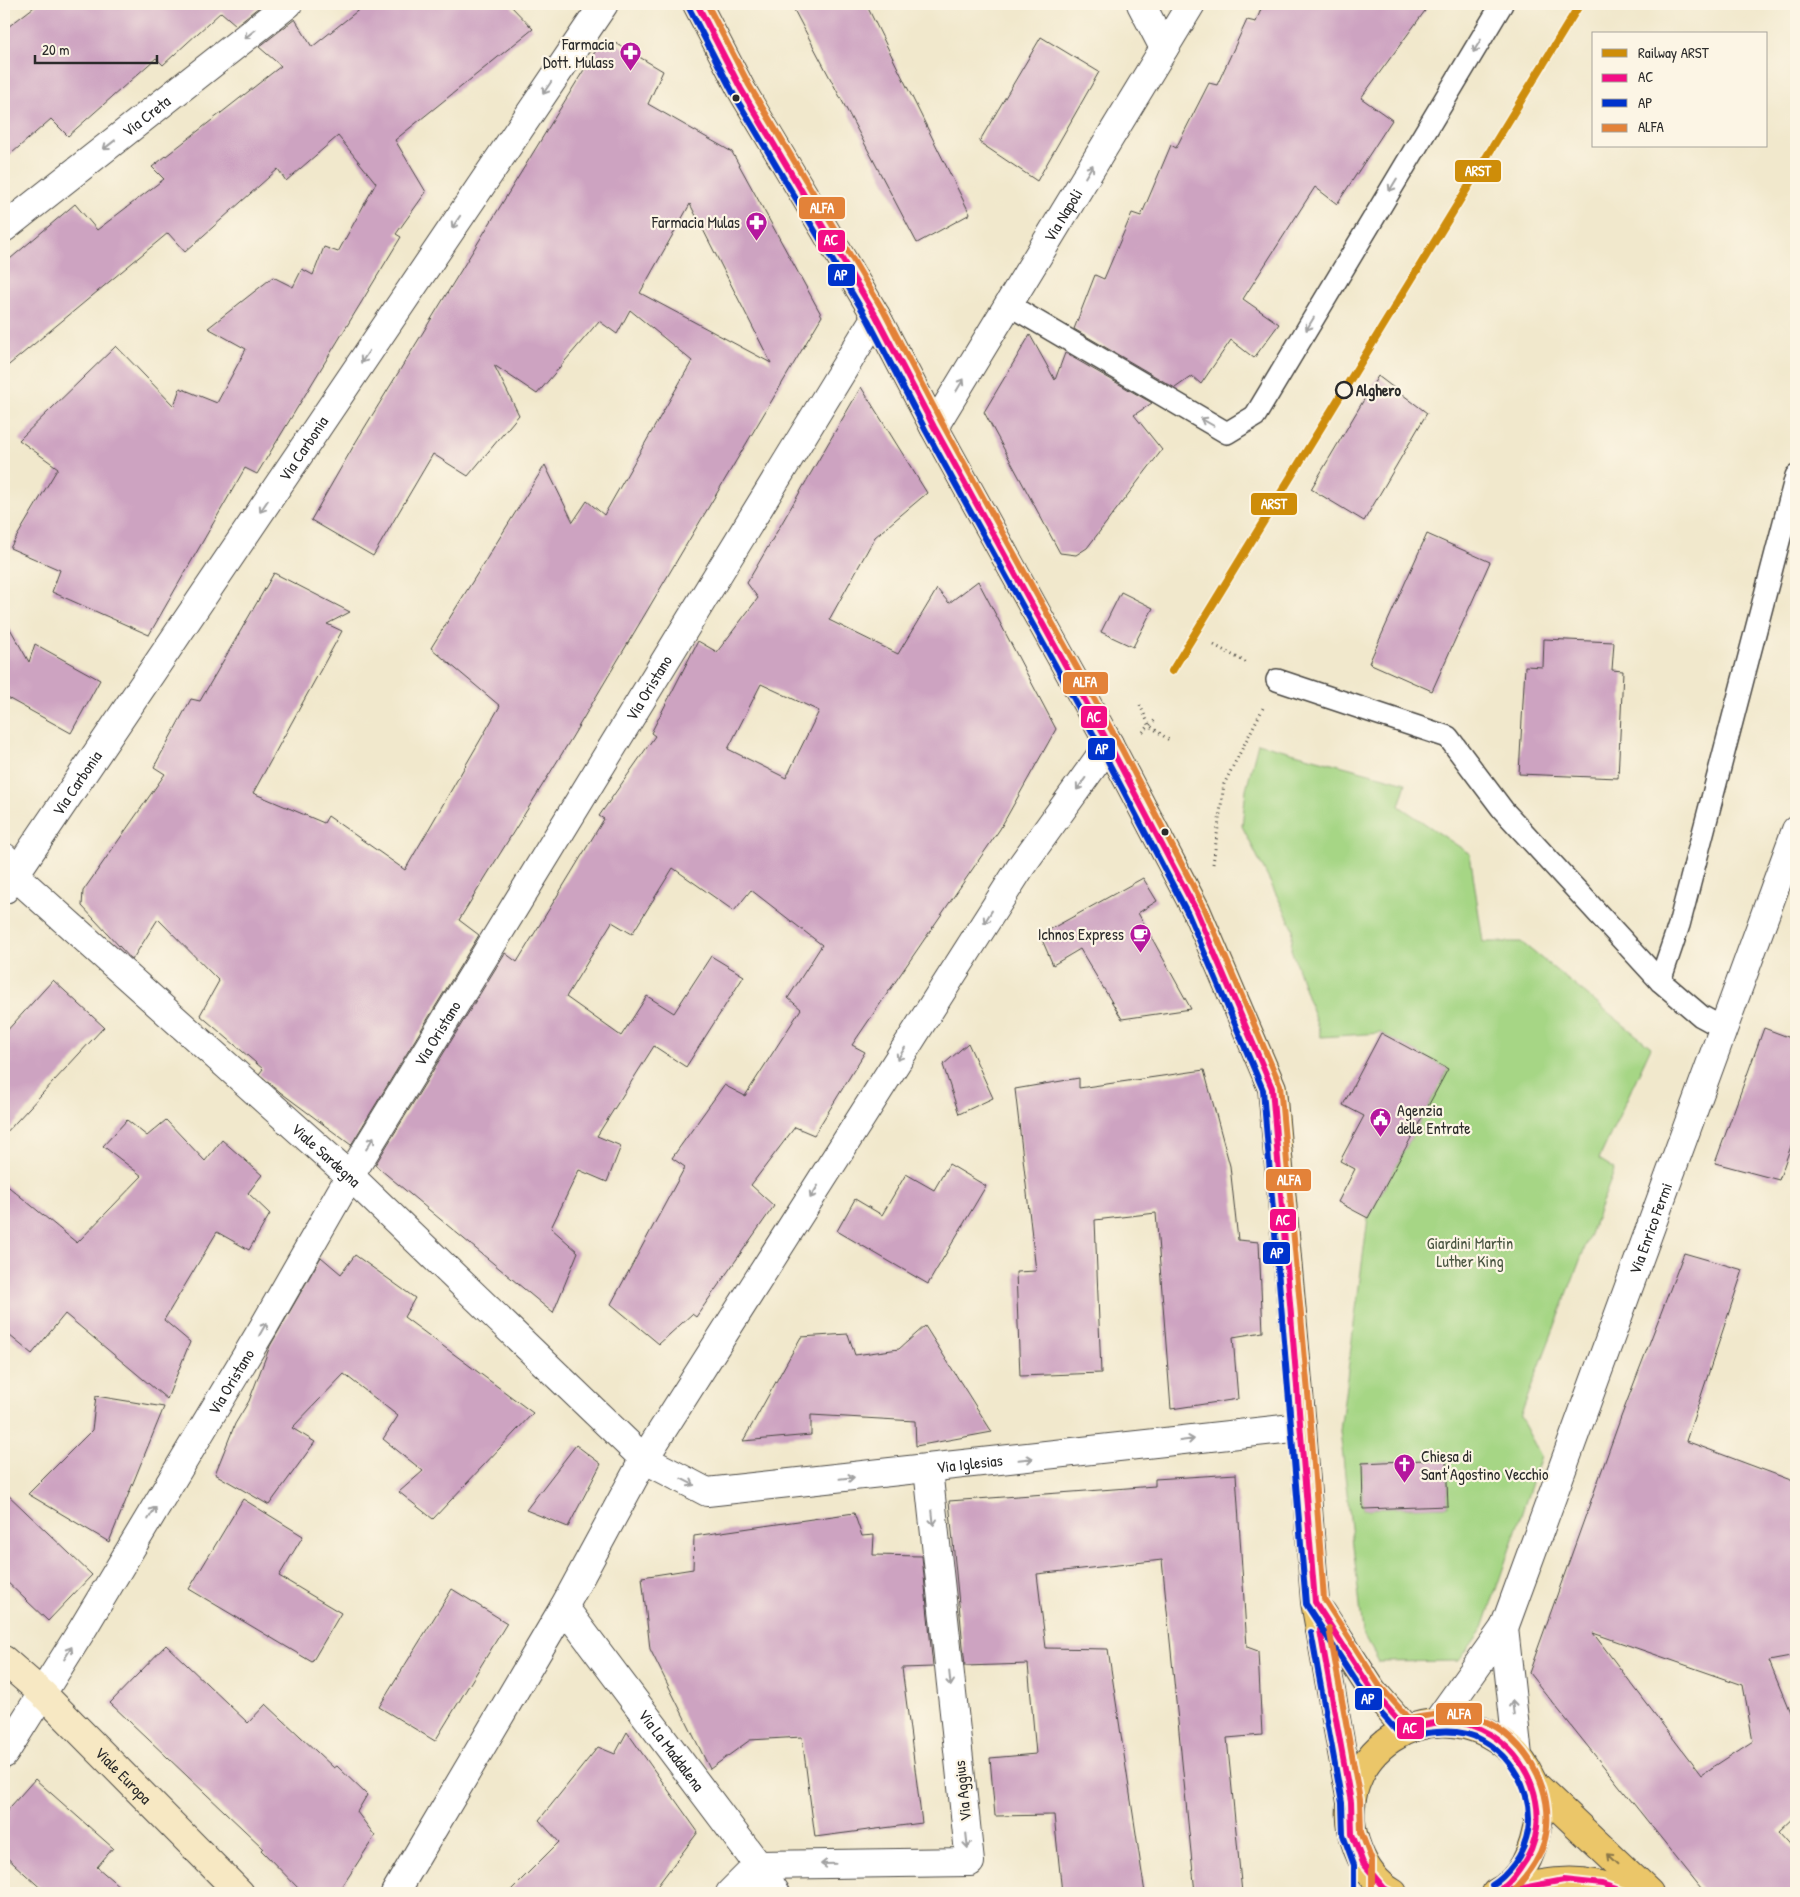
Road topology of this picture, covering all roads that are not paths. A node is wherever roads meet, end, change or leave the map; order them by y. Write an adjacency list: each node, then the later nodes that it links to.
1 (288, 4): 8 (street, Via Creta, one-way to 8)
2 (604, 4): 16 (street, Via Carbonia, one-way to 16)
3 (697, 4): 10 (main road)
4 (1141, 4): 7 (street)
5 (1191, 4): 7 (street, Via Napoli)
6 (1502, 4): 9 (lane, one-way to 9)
7 (1164, 48): 9 (street, Via Napoli, one-way to 7)
8 (4, 228)
9 (1009, 305): 11 (street, Via Napoli, one-way to 9)
10 (876, 316): 11 (main road); 19 (street, Via Oristano, one-way to 10)
11 (934, 427): 14 (main road)
12 (1796, 476): 17 (lane)
13 (1277, 680): 17 (lane)
14 (1110, 744): 20 (main road); 21 (street, one-way to 21)
15 (1796, 830): 18 (street, Via Enrico Fermi)
16 (7, 874): 19 (street, Viale Sardegna)
17 (1660, 981): 18 (lane)
18 (1723, 1028): 25 (street, Via Enrico Fermi)
19 (350, 1176): 21 (street, Viale Sardegna); 27 (street, Via Oristano, one-way to 19)
20 (1302, 1427): 22 (street, Via Iglesias, one-way to 20); 23 (main road)
21 (644, 1459): 22 (street, Via Iglesias, one-way to 22); 24 (street)
22 (928, 1469): 35 (street, Via Aggius, one-way to 35)
23 (1315, 1602): 29 (main road); 33 (main road)
24 (564, 1607): 35 (street, Via La Maddalena); 38 (street)
25 (1504, 1628): 28 (street, Via Enrico Fermi); 31 (street, Via Enrico Fermi, one-way to 25)
26 (4, 1660): 27 (street, Viale Europa)
27 (43, 1694): 30 (street, Via Oristano); 37 (street, Viale Europa)
28 (1437, 1722): 29 (main road); 31 (main road)
29 (1406, 1729): 33 (main road)
30 (4, 1754)
31 (1518, 1756): 32 (main road)
32 (1533, 1783): 36 (main road); 44 (main road, one-way to 32)
33 (1351, 1802): 34 (main road)
34 (1363, 1863): 41 (main road); 42 (main road)
35 (758, 1865): 39 (street); 40 (street, Via La Maddalena)
36 (1498, 1892): 43 (main road)
37 (240, 1893)
38 (395, 1893)
39 (730, 1893)
40 (776, 1893)
41 (1363, 1893)
42 (1393, 1893)
43 (1628, 1893)
44 (1648, 1893)

